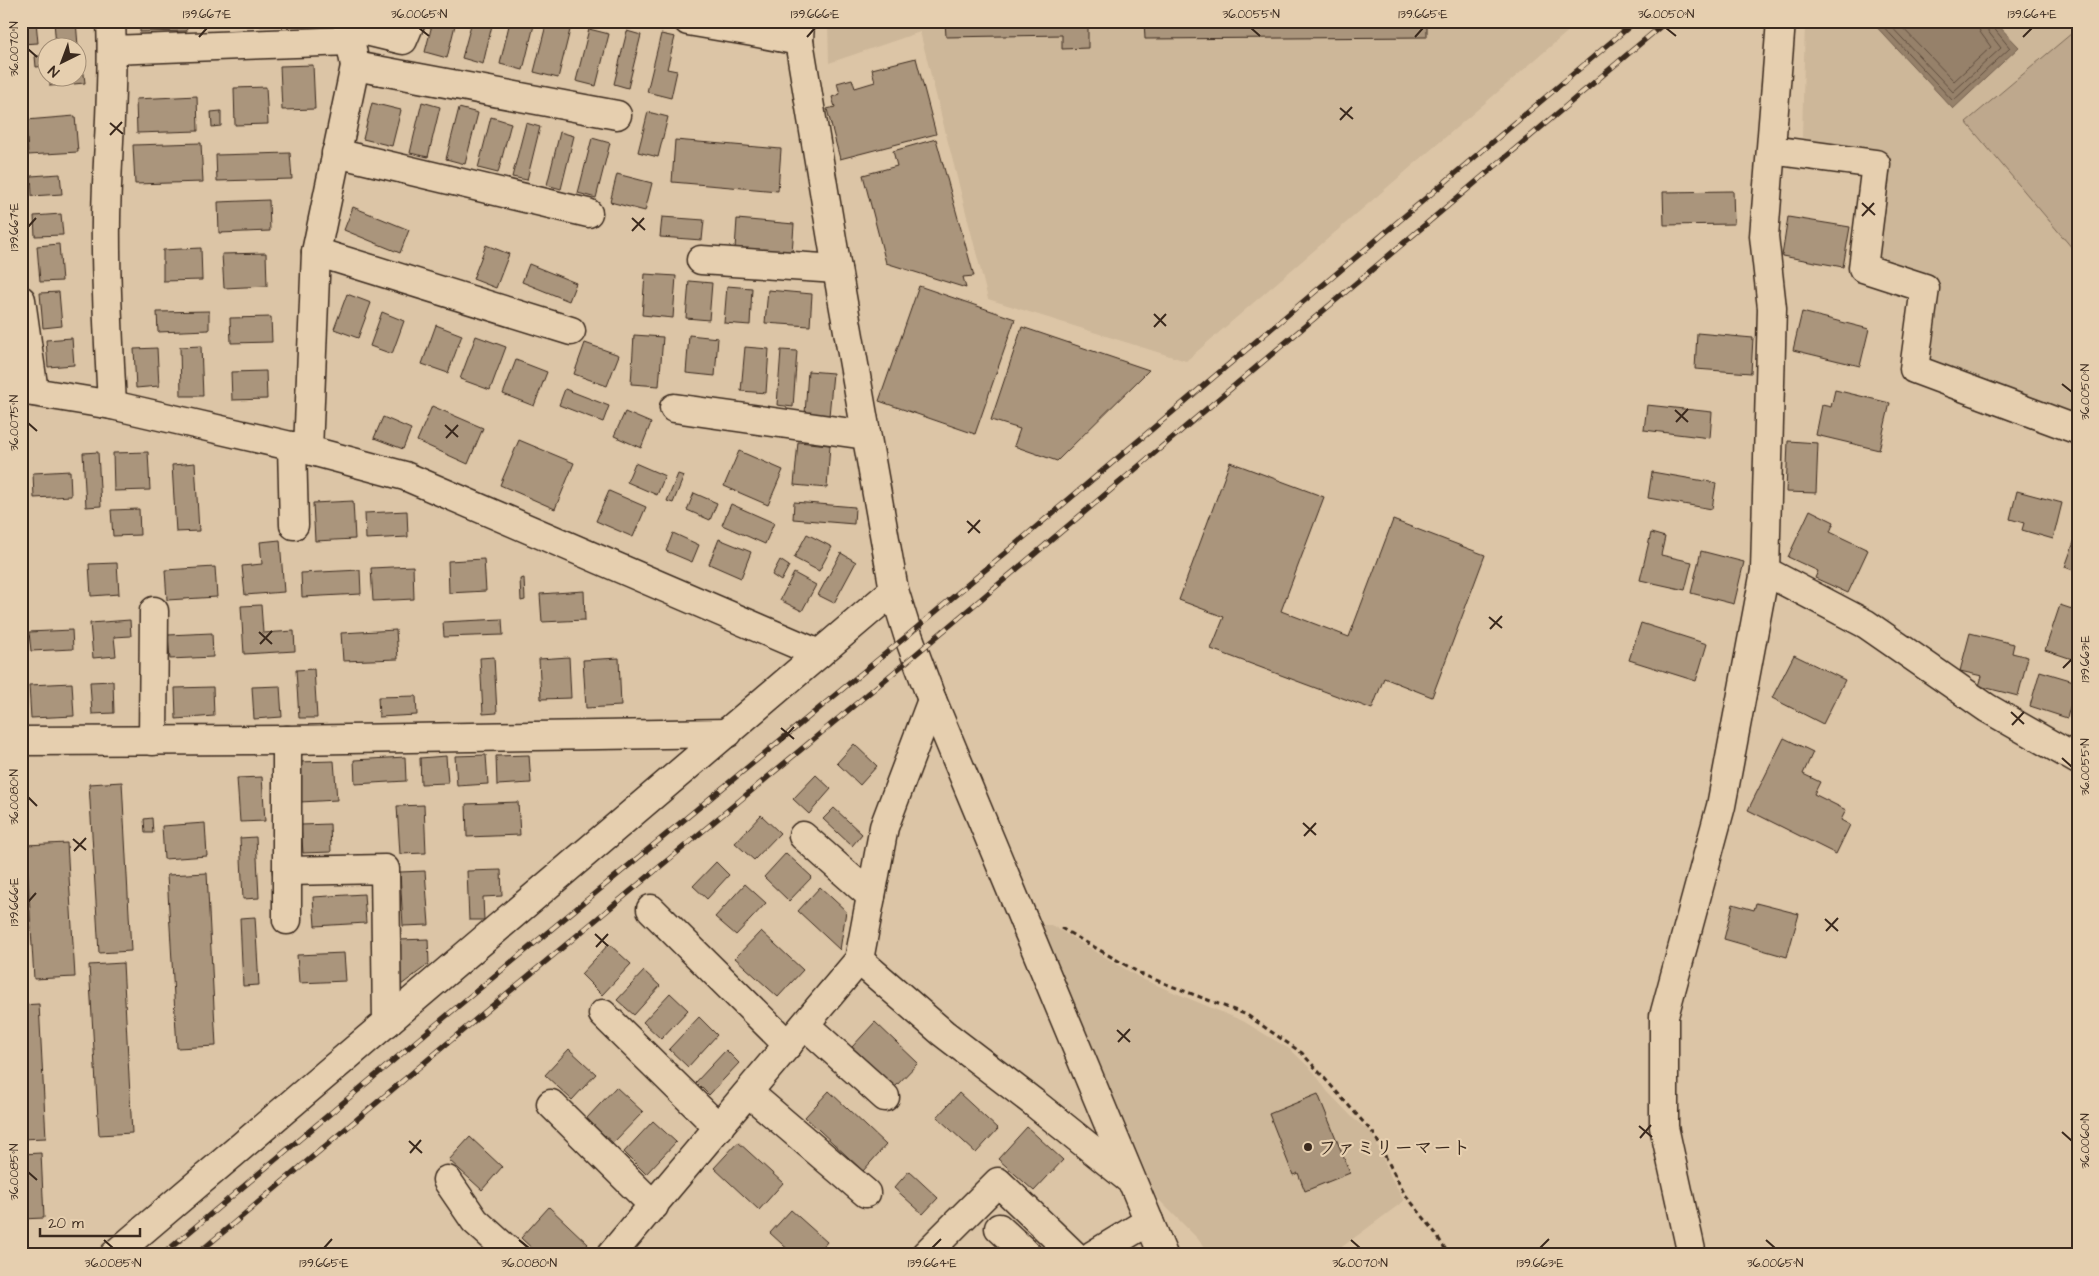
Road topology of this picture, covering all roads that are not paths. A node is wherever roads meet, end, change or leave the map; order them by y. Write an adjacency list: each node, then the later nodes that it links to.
1 (111, 21): 7 (street)
2 (411, 21): 6 (street)
3 (688, 21): 5 (street)
4 (1781, 21): 9 (street)
5 (797, 28): 14 (street)
6 (350, 39): 7 (street); 8 (street); 10 (street)
7 (112, 50): 18 (street)
8 (617, 115)
9 (1772, 150): 20 (street); 24 (street)
10 (336, 154): 11 (street); 12 (street)
11 (588, 213)
12 (316, 252): 16 (street); 22 (street)
13 (700, 260): 14 (street)
14 (837, 269): 21 (street)
15 (21, 300): 17 (street)
16 (571, 331)
17 (28, 391): 18 (street)
18 (112, 405): 22 (street)
19 (674, 408): 21 (street)
20 (2078, 430)
21 (866, 435): 25 (street)
22 (300, 448): 23 (street); 27 (street)
23 (294, 525)
24 (1765, 571): 33 (street); 62 (street)
25 (894, 590): 27 (street); 28 (street)
26 (154, 611): 32 (street)
27 (819, 654): 29 (street)
28 (932, 700): 36 (street); 49 (street)
29 (728, 733): 30 (street); 41 (street)
30 (287, 740): 32 (street); 35 (street)
31 (21, 741): 32 (street)
32 (153, 741)
33 (2078, 760)
34 (803, 836): 36 (street)
35 (287, 870): 38 (street); 41 (street)
36 (870, 896): 39 (street)
37 (651, 909): 43 (street)
38 (287, 920)
39 (859, 960): 42 (street); 49 (street)
40 (602, 1014): 47 (street)
41 (388, 1023): 54 (street)
42 (805, 1025): 43 (street); 45 (street)
43 (788, 1045): 44 (street)
44 (748, 1092): 47 (street); 50 (street)
45 (885, 1097)
46 (550, 1104): 51 (street)
47 (719, 1128): 51 (street)
48 (447, 1180): 55 (street)
49 (1133, 1182): 52 (street)
50 (866, 1193)
51 (654, 1206): 56 (street)
52 (1149, 1221): 60 (street); 61 (street)
53 (999, 1228): 58 (street)
54 (114, 1255)
55 (513, 1255)
56 (611, 1255)
57 (925, 1255): 59 (street)
58 (1028, 1255)
59 (1074, 1255)
60 (1093, 1255)
61 (1163, 1255)
62 (1692, 1255)

